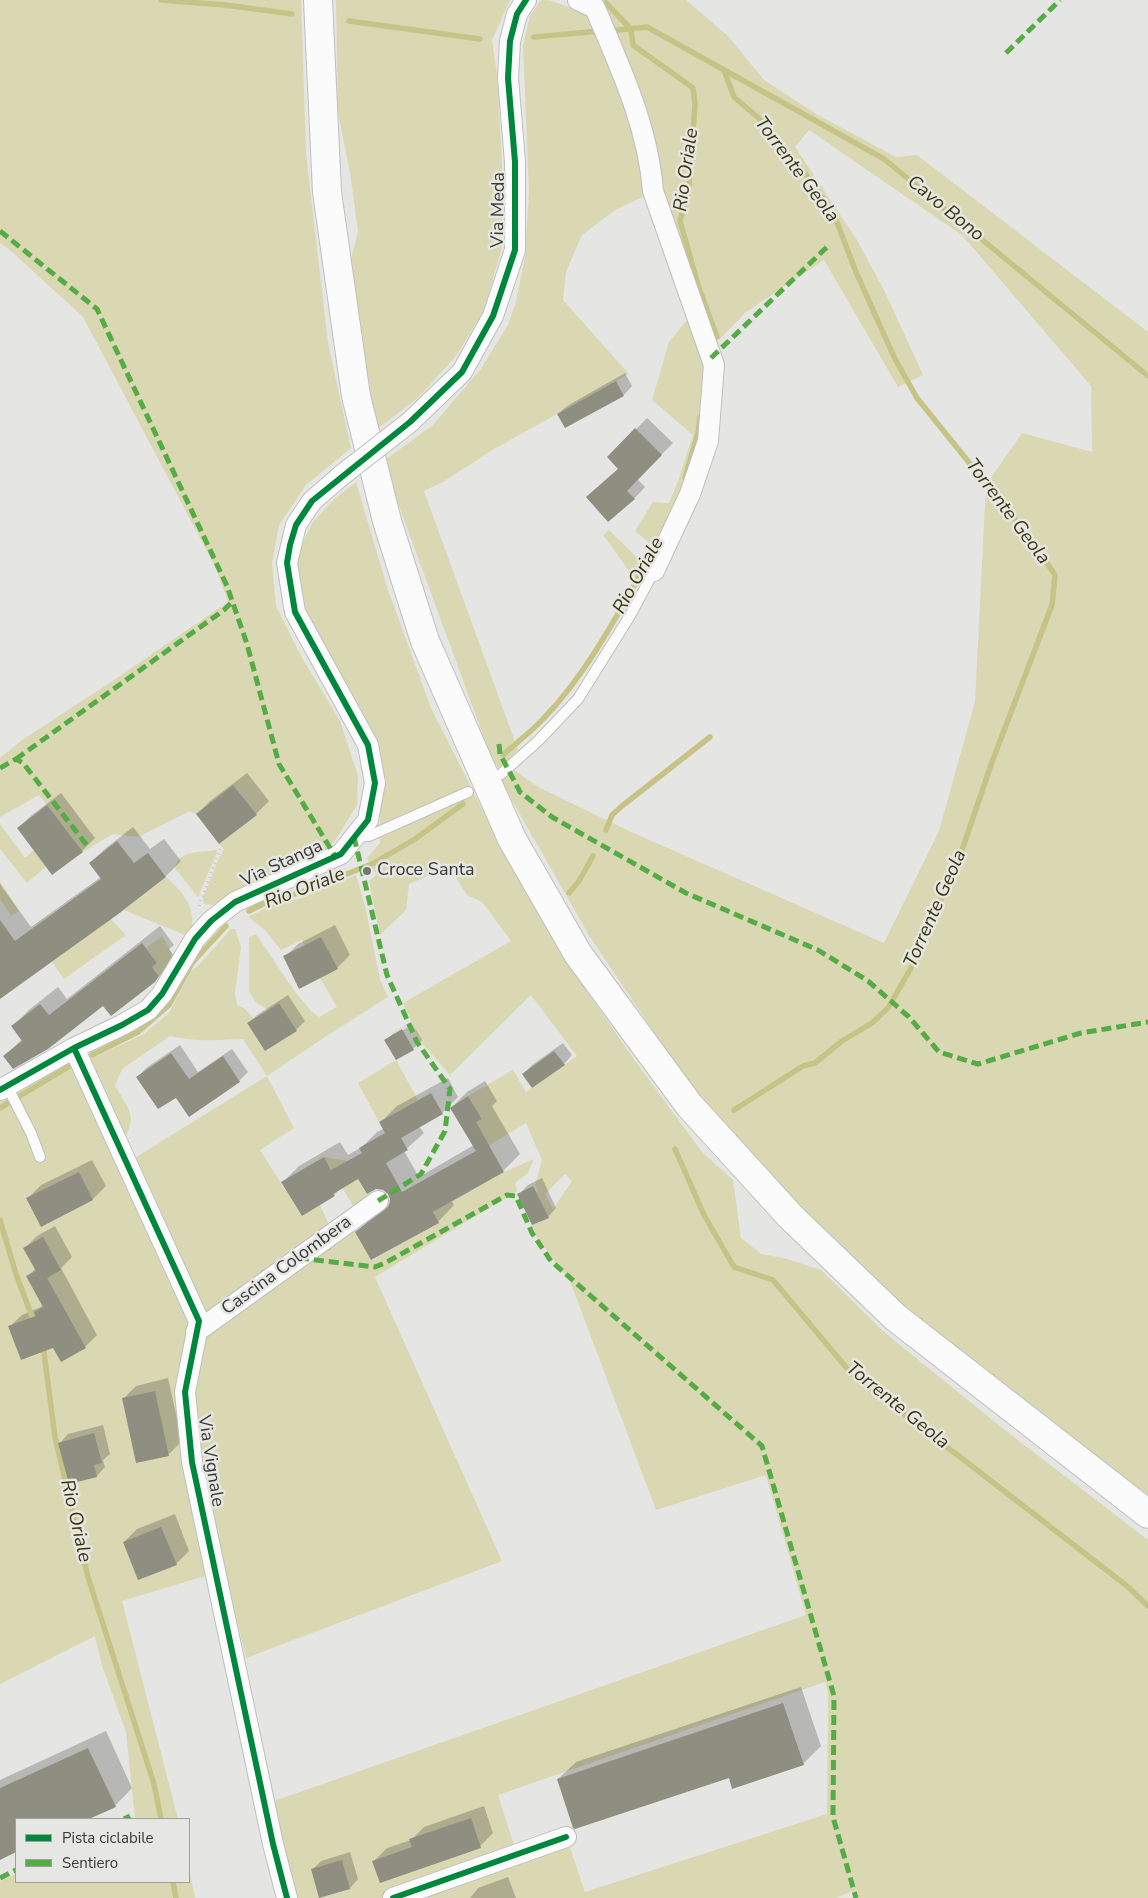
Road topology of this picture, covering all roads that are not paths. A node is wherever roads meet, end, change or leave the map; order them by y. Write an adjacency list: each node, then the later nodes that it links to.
1 (318, 0): 14 (highway)
2 (526, 0): 4 (street, Via Meda, bridge)
3 (592, 7): 5 (street)
4 (342, 475): 8 (street, Via Stanga)
5 (654, 571): 6 (lane)
6 (501, 774)
7 (468, 792): 8 (lane)
8 (354, 837): 9 (street, Via Stanga)
9 (74, 1048): 10 (street, Via Stanga); 13 (street, Via Vignale)
10 (8, 1093): 11 (lane)
11 (40, 1157)
12 (378, 1201): 13 (street, Cascina Colombera)
13 (196, 1332): 16 (street, Via Vignale)
14 (1148, 1514)
15 (566, 1836): 17 (street)
16 (288, 1898)
17 (393, 1898)

